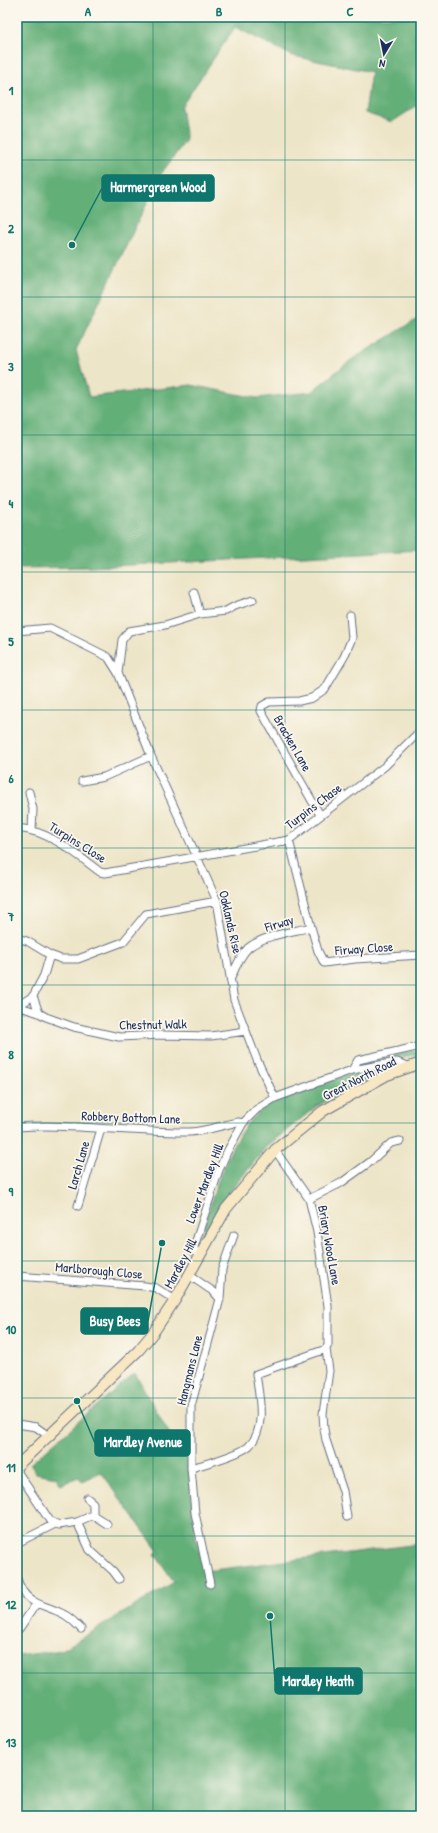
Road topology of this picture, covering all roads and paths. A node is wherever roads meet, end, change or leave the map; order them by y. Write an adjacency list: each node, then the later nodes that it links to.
1 (194, 592): 3 (street)
2 (253, 600): 3 (street, Oaklands Rise)
3 (200, 614): 6 (street, Oaklands Rise)
4 (350, 615): 11 (street, Bracken Lane)
5 (17, 631): 6 (street)
6 (118, 673): 8 (street, Oaklands Rise)
7 (421, 730): 11 (street, Turpins Chase)
8 (151, 756): 9 (street); 15 (street, Oaklands Rise)
9 (82, 781)
10 (29, 792): 13 (street)
11 (320, 815): 14 (street, Turpins Chase)
12 (17, 828): 13 (street, Turpins Close)
13 (32, 830): 15 (street, Turpins Close)
14 (289, 840): 15 (street, Turpins Chase); 17 (street, Firway)
15 (198, 857): 16 (street, Oaklands Rise)
16 (217, 900): 19 (street); 21 (street, Oaklands Rise)
17 (311, 927): 20 (street, Firway Close); 21 (street, Firway)
18 (17, 938): 19 (street)
19 (50, 955): 22 (street)
20 (421, 955)
21 (231, 978): 25 (street, Oaklands Rise)
22 (33, 996): 23 (street); 24 (street)
23 (17, 1006): 24 (street, Chestnut Walk)
24 (39, 1012): 25 (street, Chestnut Walk)
25 (246, 1031): 33 (street, Oaklands Rise)
26 (421, 1046): 27 (street, Great North Road)
27 (405, 1049): 31 (street, Lower Mardley Hill)
28 (421, 1063): 30 (main road, Great North Road)
29 (382, 1065): 30 (street, Lower Mardley Hill); 31 (street, Lower Mardley Hill); 32 (street)
30 (411, 1067): 32 (main road, Great North Road)
31 (352, 1070): 33 (street, Lower Mardley Hill)
32 (387, 1075): 38 (main road, Great North Road)
33 (275, 1098): 34 (street, Lower Mardley Hill)
34 (243, 1123): 36 (street, Robbery Bottom Lane); 42 (street, Lower Mardley Hill)
35 (17, 1127): 36 (street, Robbery Bottom Lane)
36 (100, 1129): 40 (street, Larch Lane)
37 (400, 1141): 39 (street)
38 (275, 1150): 39 (street, Briary Wood Lane); 42 (main road, Mardley Hill)
39 (309, 1199): 47 (street, Briary Wood Lane)
40 (78, 1206)
41 (234, 1236): 45 (street, Hangmans Lane)
42 (199, 1254): 43 (main road, Mardley Hill)
43 (189, 1275): 45 (street); 46 (main road, Mardley Hill)
44 (17, 1276): 46 (street, Marlborough Close)
45 (220, 1299): 51 (street, Hangmans Lane)
46 (175, 1300): 49 (main road, Mardley Hill)
47 (326, 1349): 51 (street); 55 (street, Briary Wood Lane)
48 (17, 1424): 49 (street)
49 (50, 1437): 50 (main road, Mardley Hill)
50 (17, 1466)
51 (191, 1468): 62 (street, Hangmans Lane)
52 (17, 1471): 57 (street)
53 (87, 1498): 54 (street)
54 (93, 1515): 56 (street); 58 (street)
55 (347, 1517)
56 (77, 1522): 57 (street); 61 (street)
57 (55, 1524): 59 (street)
58 (107, 1524)
59 (17, 1544)
60 (17, 1579): 63 (street)
61 (118, 1579)
62 (210, 1584)
63 (36, 1604): 64 (street); 65 (street)
64 (18, 1629)
65 (81, 1629)

